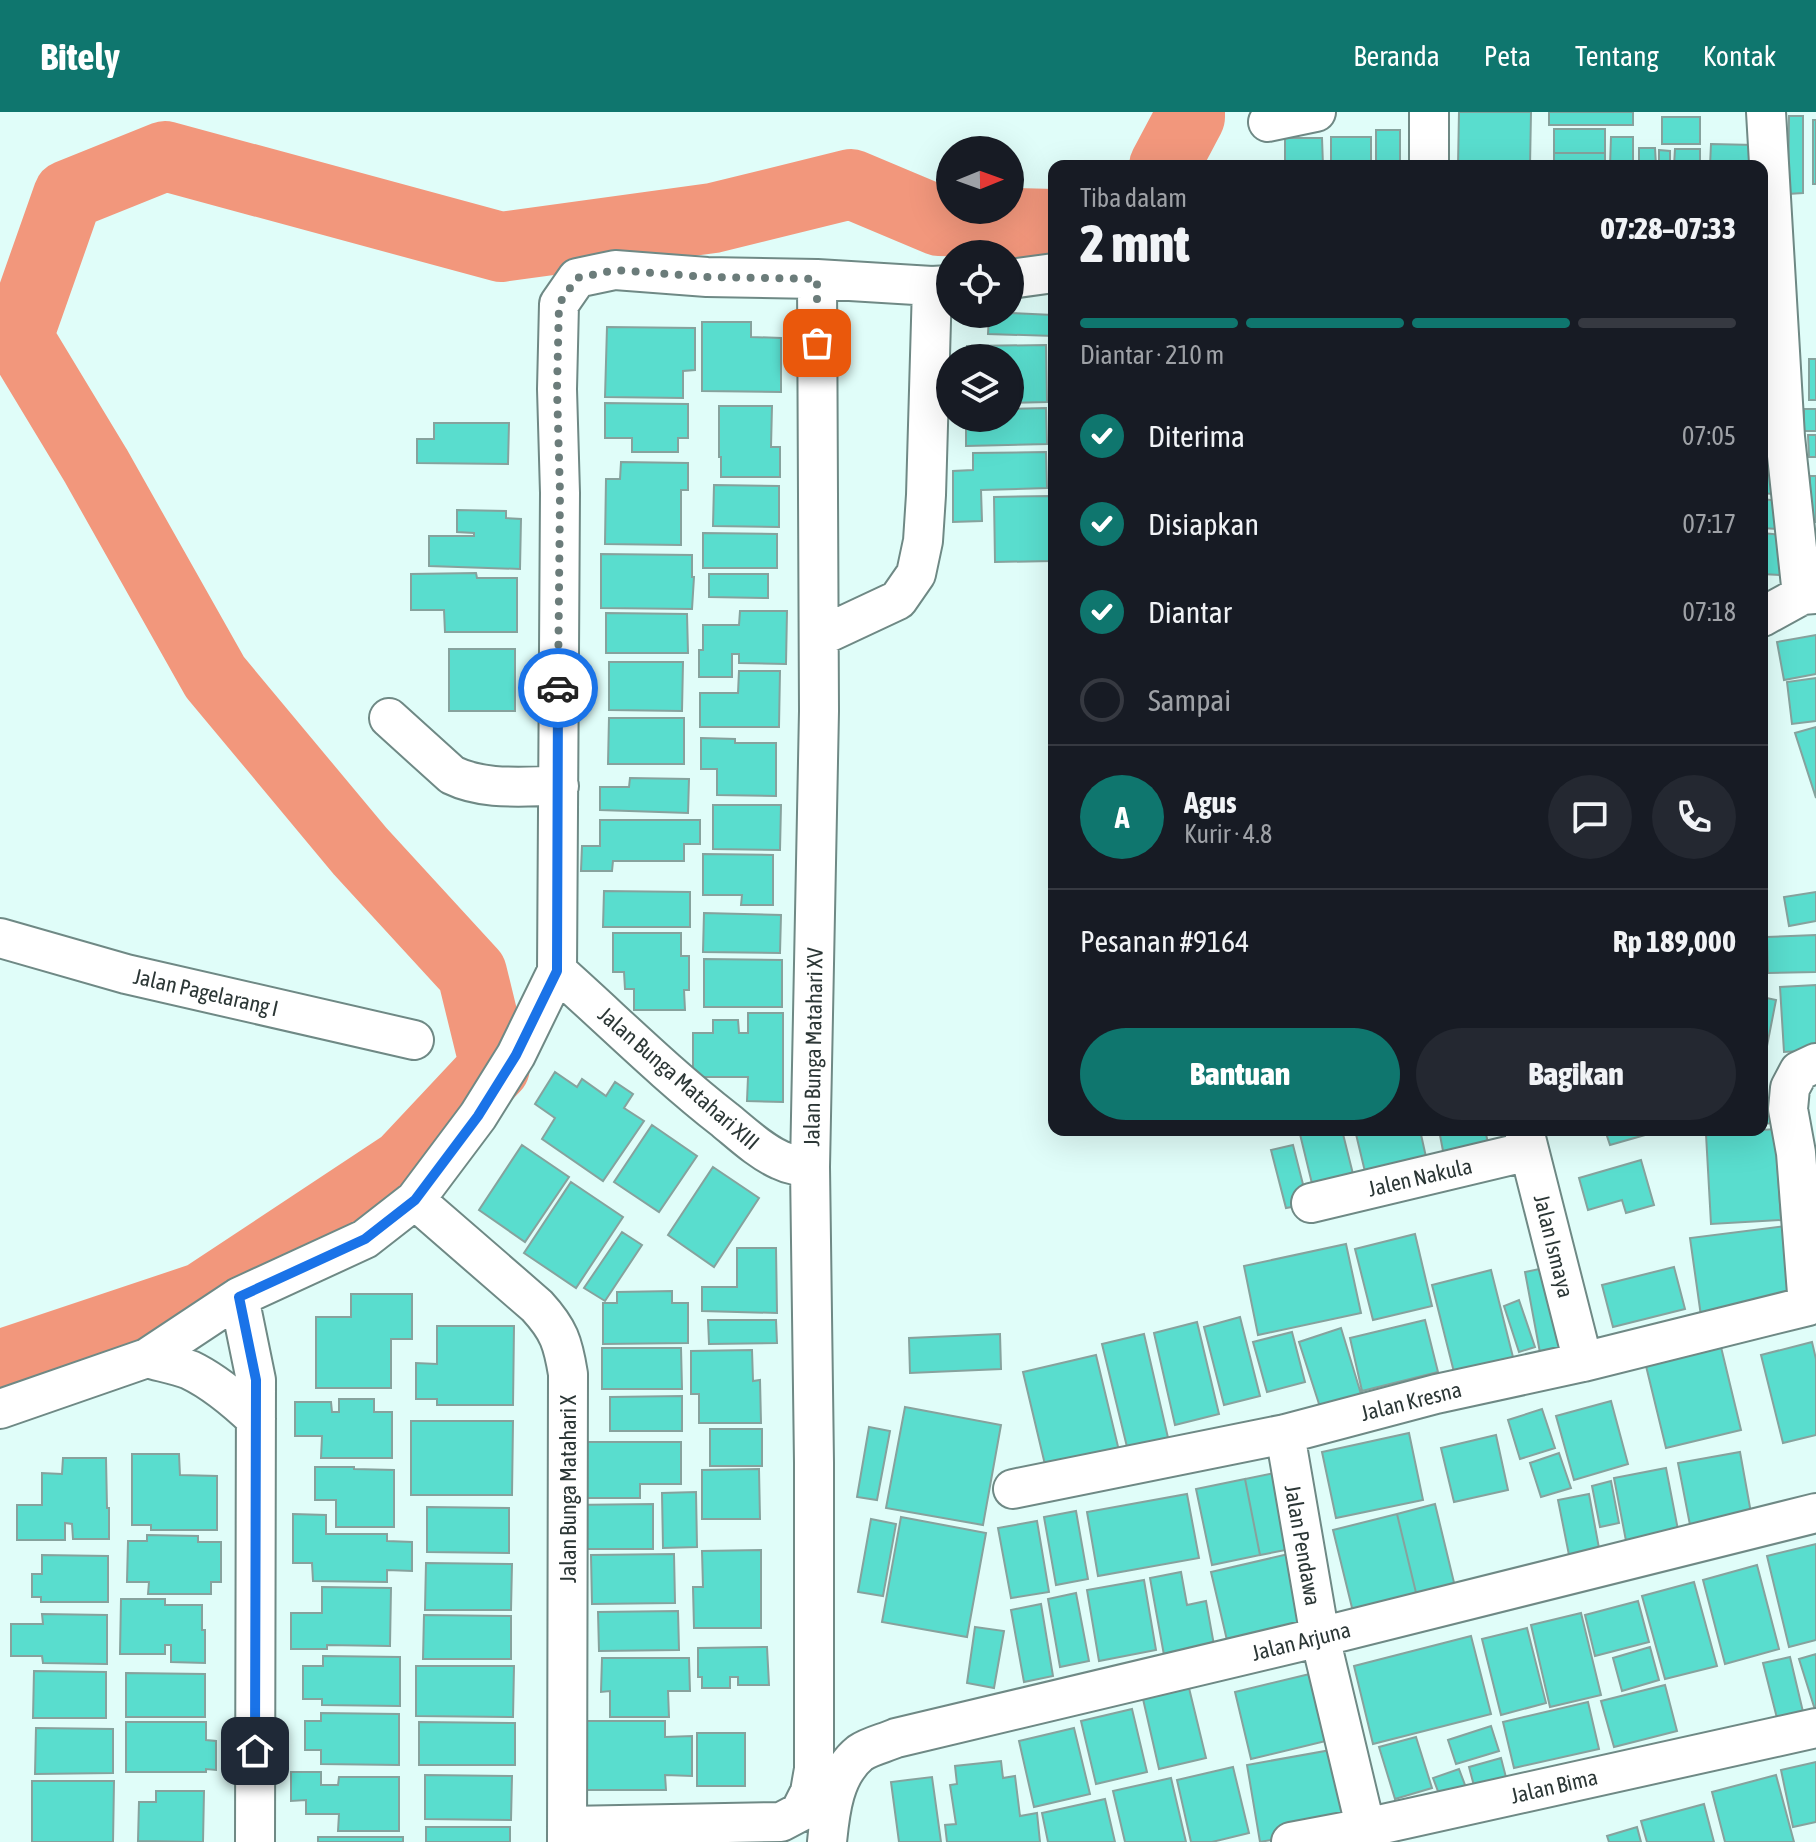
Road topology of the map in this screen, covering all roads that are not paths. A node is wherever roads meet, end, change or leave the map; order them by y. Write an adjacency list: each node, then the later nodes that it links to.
1 (1316, 112): 4 (street)
2 (1429, 112): 5 (street)
3 (1766, 112): 11 (street)
4 (1268, 122)
5 (1429, 160)
6 (1048, 274): 7 (street)
7 (1024, 277)
8 (817, 279): 9 (street); 13 (street, Jalan Bunga Matahari XV); 15 (street)
9 (936, 286)
10 (938, 328): 13 (street)
11 (1809, 594): 12 (street)
12 (1768, 614)
13 (819, 637): 21 (street, Jalan Bunga Matahari XV)
14 (389, 718): 15 (street)
15 (559, 786): 17 (street)
16 (0, 938): 18 (street, Jalan Pagelarang I)
17 (557, 971): 21 (street, Jalan Bunga Matahari XIII); 22 (street)
18 (414, 1040)
19 (1816, 1063): 25 (street)
20 (1527, 1141): 23 (street, Jalen Nakula); 27 (street, Jalan Ismaya)
21 (810, 1167): 35 (street, Jalan Bunga Matahari XV)
22 (415, 1200): 24 (street); 36 (street, Jalan Bunga Matahari X)
23 (1311, 1203)
24 (239, 1297): 26 (street); 29 (street)
25 (1812, 1310): 27 (street, Jalan Kresna)
26 (147, 1358): 28 (street); 29 (street)
27 (1583, 1362): 30 (street, Jalan Kresna)
28 (0, 1409)
29 (256, 1419): 38 (street)
30 (1285, 1434): 31 (street, Jalan Kresna); 33 (street, Jalan Pendawa)
31 (1013, 1489)
32 (1816, 1513): 33 (street, Jalan Arjuna)
33 (1320, 1637): 35 (street, Jalan Arjuna); 37 (street, Jalan Pendawa)
34 (1816, 1728): 37 (street, Jalan Bima)
35 (819, 1825): 36 (street)
36 (567, 1834)
37 (1367, 1835): 39 (street, Jalan Bima)
38 (255, 1842)
39 (1291, 1842)

